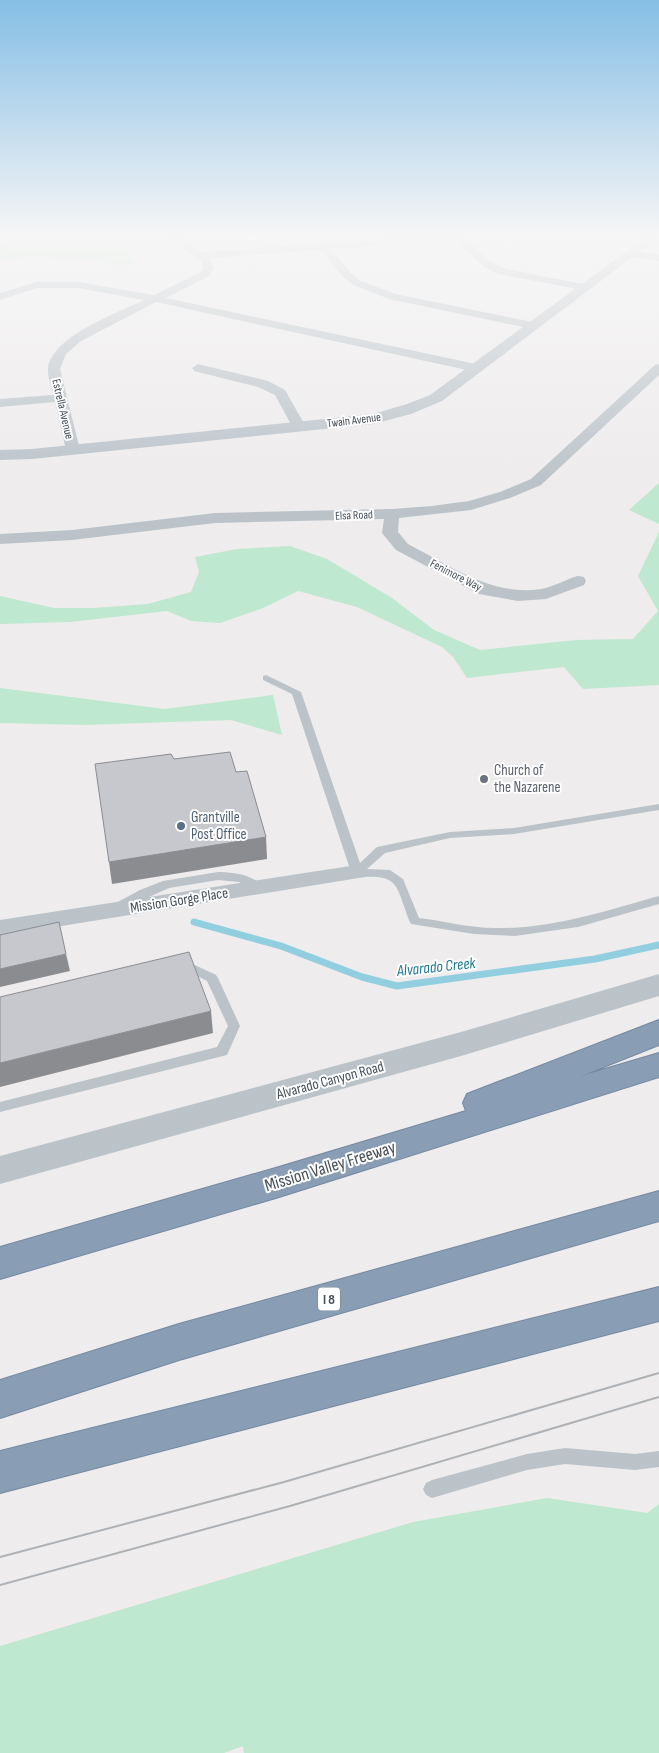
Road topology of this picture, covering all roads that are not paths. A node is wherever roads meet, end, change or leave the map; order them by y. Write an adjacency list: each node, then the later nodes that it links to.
1 (115, 319): 9 (street, Estrella Avenue)
2 (248, 319): 7 (street)
3 (503, 319): 5 (street)
4 (541, 319): 5 (street, Twain Avenue)
5 (533, 325): 7 (street, Twain Avenue)
6 (198, 368): 11 (street)
7 (476, 368): 11 (street, Twain Avenue)
8 (659, 368): 14 (street, Elsa Road)
9 (61, 398): 10 (street); 12 (street, Estrella Avenue)
10 (0, 403)
11 (299, 427): 12 (street, Twain Avenue)
12 (73, 450): 13 (street, Twain Avenue)
13 (0, 455)
14 (392, 514): 15 (street, Elsa Road); 16 (street, Fenimore Way)
15 (0, 539)
16 (578, 581)
17 (266, 678): 19 (lane)
18 (659, 807): 19 (lane)
19 (357, 872): 20 (lane); 21 (street, Mission Gorge Place)
20 (659, 900)
21 (0, 928)
22 (169, 963): 26 (lane)
23 (659, 985): 27 (street, Alvarado Canyon Road)
24 (659, 1032): 28 (highway)
25 (659, 1065): 28 (highway, Mission Valley Freeway)
26 (0, 1107)
27 (0, 1170)
28 (279, 1182): 30 (highway, Mission Valley Freeway)
29 (659, 1206): 32 (highway, I 8)
30 (0, 1263)
31 (659, 1304): 34 (highway)
32 (0, 1398)
33 (659, 1460): 35 (lane)
34 (0, 1472)
35 (432, 1489)

